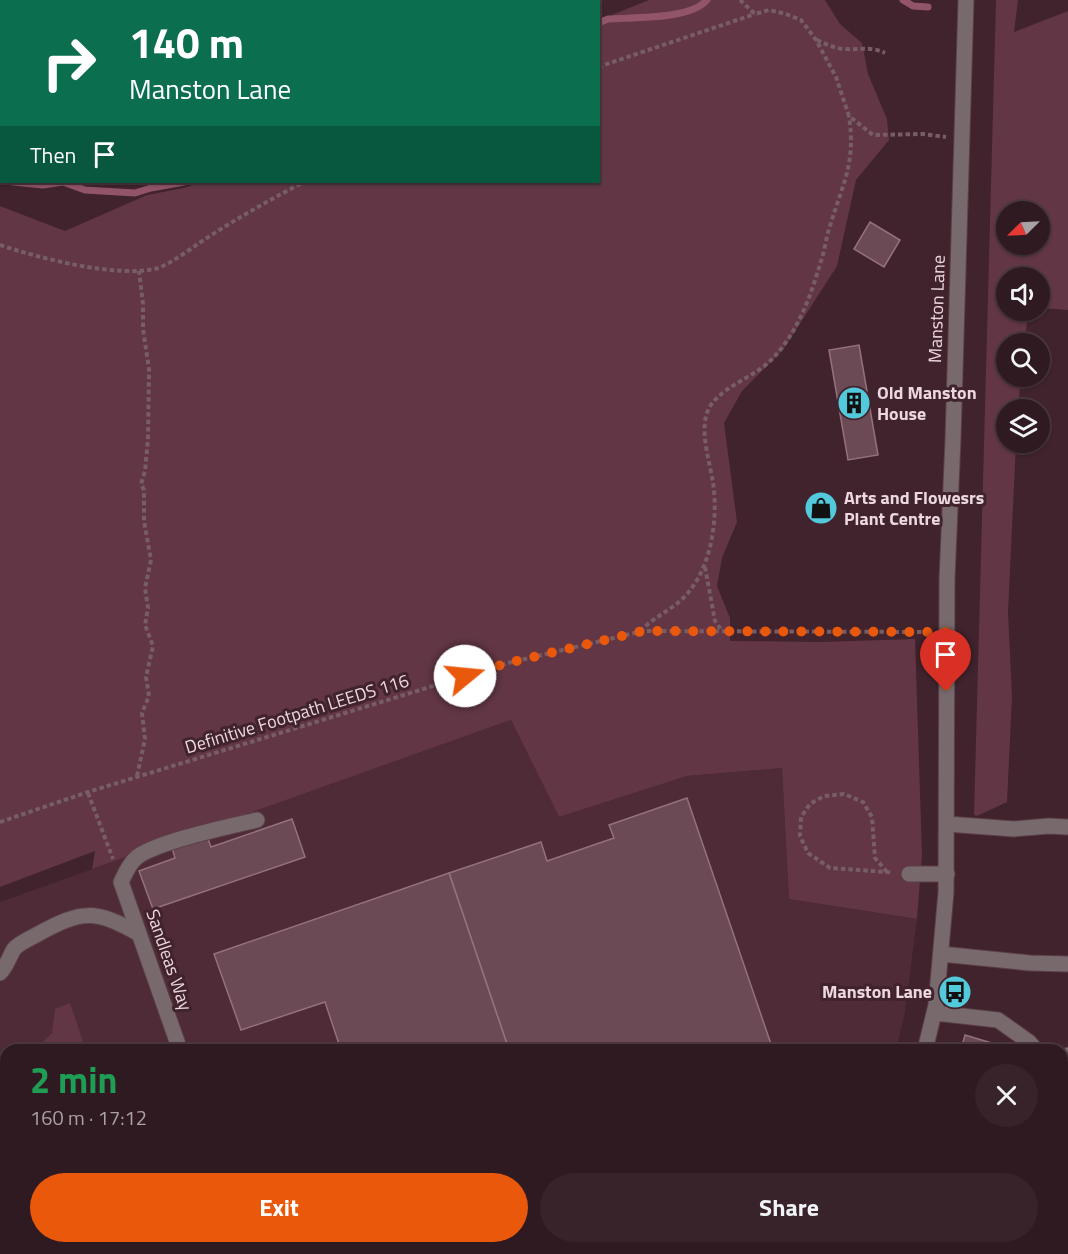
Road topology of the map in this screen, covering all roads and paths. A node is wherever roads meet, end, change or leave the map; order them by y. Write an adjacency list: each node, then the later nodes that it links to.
1 (740, 0): 3 (path)
2 (966, 0): 8 (street, Manston Lane)
3 (755, 14): 4 (path); 6 (path)
4 (816, 40): 5 (path); 7 (path)
5 (885, 53)
6 (600, 66)
7 (849, 116): 8 (path); 12 (path)
8 (962, 138): 15 (street, Manston Lane)
9 (302, 183): 11 (path)
10 (0, 245): 11 (path)
11 (139, 271): 16 (path)
12 (705, 565): 13 (path); 14 (path)
13 (640, 632): 14 (path, Definitive Footpath LEEDS 116); 16 (path, Definitive Footpath LEEDS 116)
14 (722, 632): 15 (path, Definitive Footpath LEEDS 116)
15 (946, 632): 20 (street, Manston Lane)
16 (137, 777): 17 (path, Definitive Footpath LEEDS 116)
17 (88, 792): 19 (path, Definitive Footpath LEEDS 116); 25 (path)
18 (257, 820): 25 (street)
19 (0, 822)
20 (947, 824): 21 (street); 24 (street, Manston Lane)
21 (1068, 827)
22 (887, 872): 22 (path); 23 (path)
23 (909, 874): 24 (street)
24 (947, 874): 27 (street, Manston Lane)
25 (122, 882): 26 (street, Sandleas Way)
26 (139, 934): 29 (street); 31 (street, Sandleas Way)
27 (941, 954): 28 (street); 30 (street, Manston Lane)
28 (1068, 964)
29 (0, 973)
30 (934, 1013): 32 (street, Manston Lane); 33 (street)
31 (178, 1044)
32 (926, 1044)
33 (1031, 1044)

